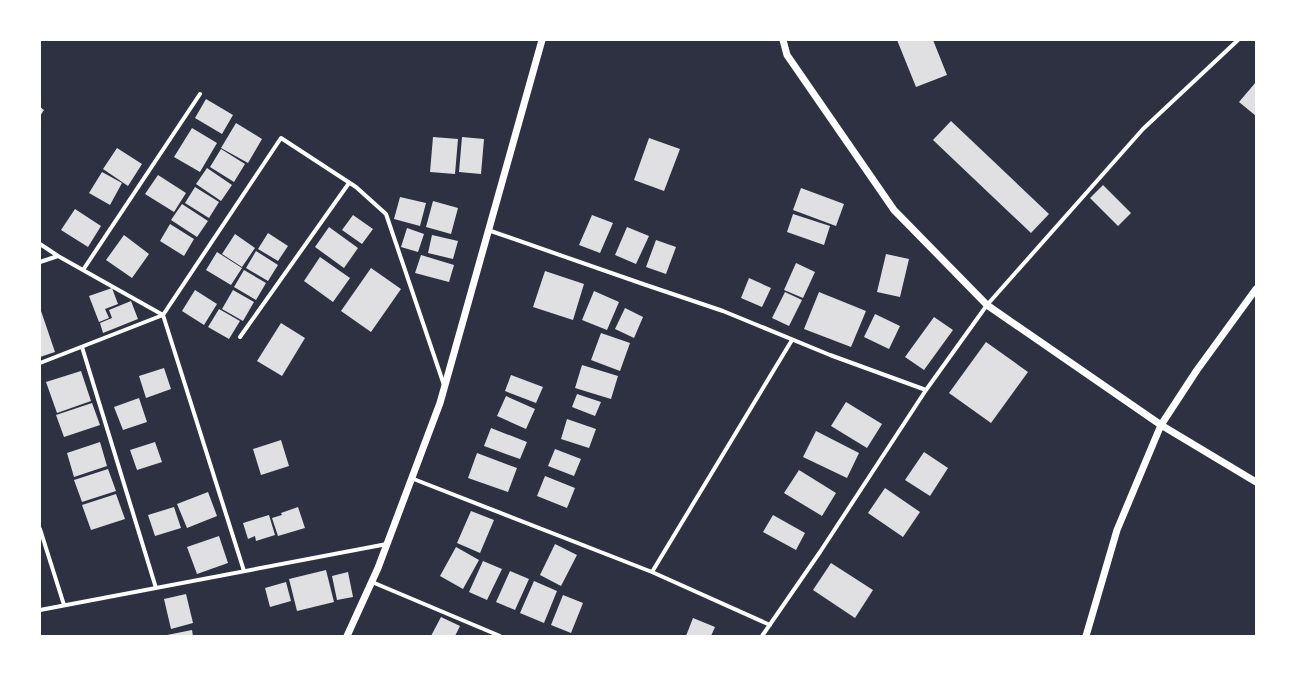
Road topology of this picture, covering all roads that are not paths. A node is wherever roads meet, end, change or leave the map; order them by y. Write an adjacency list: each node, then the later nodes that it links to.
1 (542, 40): 6 (street)
2 (783, 40): 12 (street)
3 (1238, 40): 12 (street)
4 (200, 94): 10 (street)
5 (349, 183): 13 (street); 14 (street); 18 (street)
6 (488, 230): 15 (street); 18 (street)
7 (40, 244): 8 (street)
8 (58, 256): 9 (street); 10 (street)
9 (40, 262)
10 (83, 270): 13 (street)
11 (1256, 289): 20 (street)
12 (987, 305): 19 (street); 20 (street)
13 (163, 315): 16 (street); 25 (street)
14 (240, 337)
15 (792, 340): 19 (street); 26 (street)
16 (82, 347): 17 (street); 28 (street)
17 (40, 363)
18 (445, 386): 21 (street)
19 (926, 390): 31 (street)
20 (1161, 425): 22 (street); 35 (street)
21 (411, 478): 24 (street); 26 (street)
22 (1256, 482)
23 (40, 530): 29 (street)
24 (387, 544): 25 (street); 27 (street)
25 (244, 571): 28 (street)
26 (652, 572): 31 (street)
27 (372, 582): 32 (street); 33 (street)
28 (156, 588): 29 (street)
29 (64, 605): 30 (street)
30 (40, 610)
31 (770, 626): 34 (street)
32 (347, 636)
33 (500, 636)
34 (762, 636)
35 (1086, 636)

